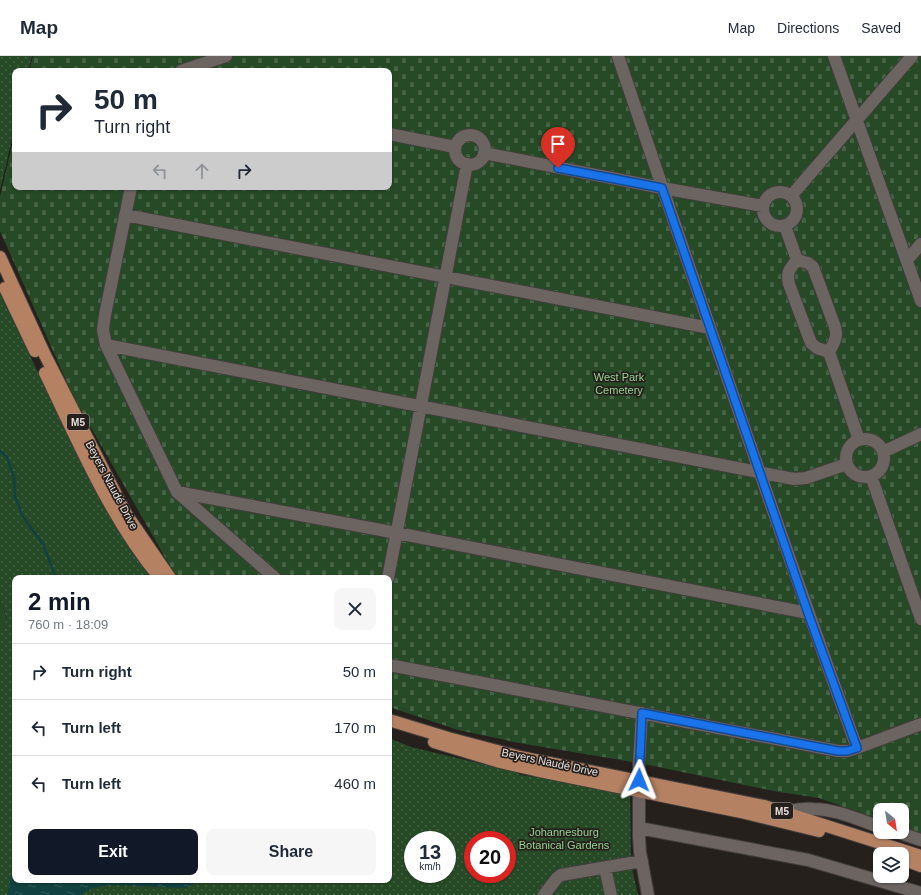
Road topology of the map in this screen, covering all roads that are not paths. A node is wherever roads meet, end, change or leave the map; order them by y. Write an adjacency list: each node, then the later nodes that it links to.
1 (226, 56): 5 (street)
2 (618, 56): 11 (street)
3 (834, 56): 6 (street)
4 (912, 56): 6 (street)
5 (190, 68)
6 (857, 120): 13 (street); 20 (street)
7 (392, 135): 8 (street)
8 (455, 147): 9 (street); 10 (street)
9 (484, 153): 10 (street); 11 (street)
10 (467, 164): 22 (street)
11 (662, 188): 14 (street); 24 (street)
12 (130, 190): 15 (street)
13 (791, 196): 14 (street); 16 (street)
14 (763, 206): 16 (street)
15 (125, 215): 22 (street); 25 (street)
16 (785, 226): 19 (street)
17 (921, 244): 20 (street)
18 (0, 257): 37 (main road, Beyers Naudé Drive / M5)
19 (797, 260): 26 (street); 26 (street)
20 (907, 260): 23 (street)
21 (0, 276): 36 (main road, Beyers Naudé Drive / M5)
22 (444, 278): 24 (street); 27 (street)
23 (921, 301)
24 (710, 328): 32 (street)
25 (106, 345): 27 (street); 34 (street)
26 (829, 352): 29 (street)
27 (421, 407): 32 (street); 35 (street)
28 (921, 434): 30 (street)
29 (859, 440): 30 (street); 31 (street)
30 (883, 452): 33 (street)
31 (847, 464): 32 (street); 33 (street)
32 (760, 471): 40 (street)
33 (871, 476): 41 (street)
34 (177, 492): 35 (street); 38 (street)
35 (397, 533): 39 (street); 40 (street)
36 (158, 575)
37 (168, 575)
38 (271, 575)
39 (389, 575)
40 (808, 613): 47 (street)
41 (921, 619)
42 (392, 666): 43 (street)
43 (642, 713): 47 (street); 48 (street)
44 (392, 721): 48 (main road, Beyers Naudé Drive / M5)
45 (921, 724): 47 (street)
46 (392, 729): 48 (main road, Beyers Naudé Drive / M5)
47 (857, 748)
48 (639, 786): 49 (main road, Beyers Naudé Drive / M5); 51 (street); 54 (main road, Beyers Naudé Drive / M5)
49 (785, 812): 50 (street); 55 (main road, Beyers Naudé Drive / M5)
50 (873, 825)
51 (639, 828): 56 (street); 60 (street)
52 (909, 836): 53 (street)
53 (921, 840)
54 (873, 849)
55 (921, 856)
56 (642, 861): 59 (street); 63 (street)
57 (909, 862): 58 (main road)
58 (921, 866)
59 (605, 868): 61 (street); 62 (street)
60 (921, 893)
61 (544, 895)
62 (611, 895)
63 (648, 895)

